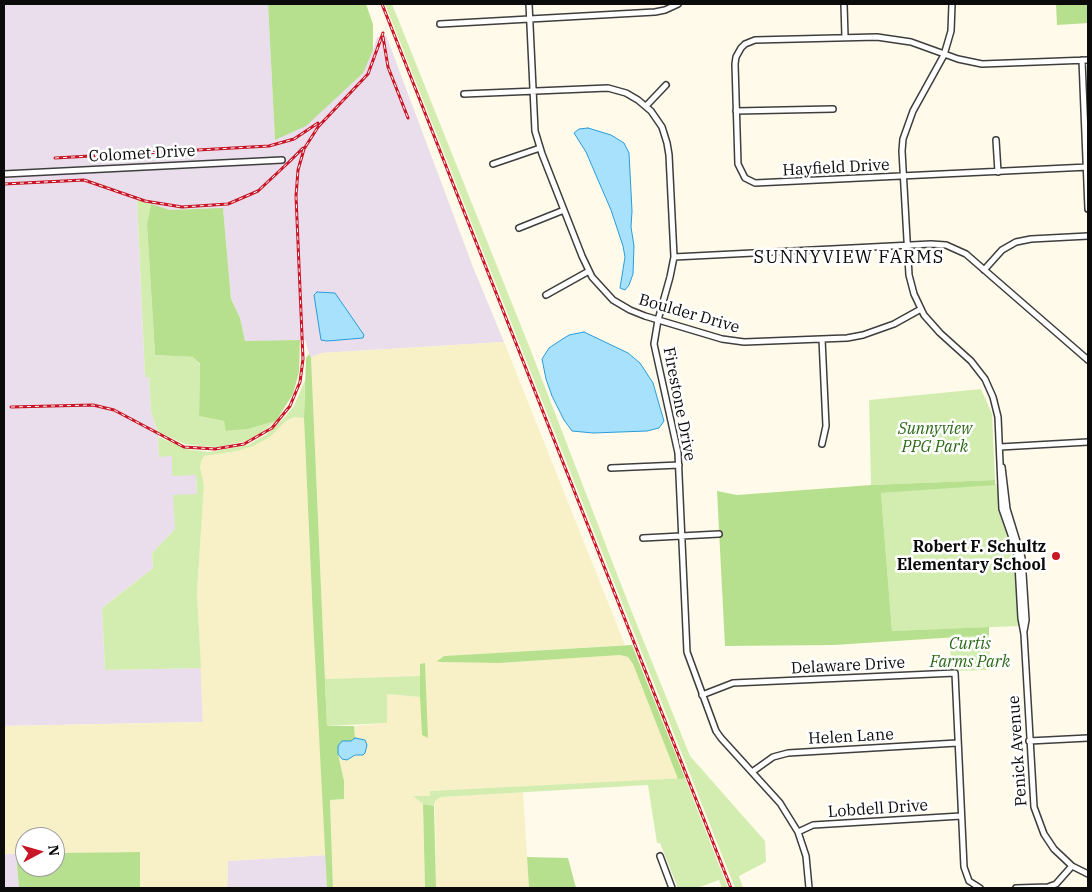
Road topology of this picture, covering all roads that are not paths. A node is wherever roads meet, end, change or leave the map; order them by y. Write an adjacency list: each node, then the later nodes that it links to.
1 (529, 4): 5 (street, Boulder Drive)
2 (678, 4): 5 (street)
3 (844, 4): 7 (street)
4 (952, 4): 8 (street)
5 (530, 19): 6 (street); 12 (street, Boulder Drive)
6 (440, 24)
7 (845, 37): 8 (street); 16 (street, Hayfield Drive)
8 (944, 55): 9 (street); 24 (street)
9 (1082, 60): 10 (street); 21 (street)
10 (1088, 60)
11 (666, 84): 14 (street)
12 (532, 91): 13 (street, Firestone Drive); 14 (street, Firestone Drive); 18 (street, Boulder Drive)
13 (464, 94)
14 (646, 106): 31 (street, Firestone Drive)
15 (834, 109): 16 (street)
16 (736, 111): 24 (street, Hayfield Drive)
17 (996, 140): 22 (street)
18 (540, 148): 20 (street); 27 (street, Boulder Drive)
19 (282, 160): 23 (street, Colomet Drive)
20 (494, 164)
21 (1087, 167): 22 (street, Hayfield Drive); 25 (street)
22 (998, 172): 24 (street, Hayfield Drive)
23 (4, 174)
24 (903, 177): 30 (street)
25 (1088, 190): 26 (street)
26 (1088, 209)
27 (564, 210): 28 (street); 33 (street, Boulder Drive)
28 (519, 228)
29 (1088, 236): 32 (street)
30 (907, 245): 31 (street); 32 (street); 35 (street)
31 (674, 256): 36 (street, Firestone Drive)
32 (984, 270): 38 (street)
33 (589, 271): 34 (street); 36 (street, Boulder Drive)
34 (546, 295)
35 (920, 309): 37 (street, Boulder Drive); 41 (street, Penick Avenue)
36 (658, 320): 37 (street, Boulder Drive); 42 (street, Firestone Drive)
37 (822, 339): 40 (street)
38 (1088, 360)
39 (1088, 442): 41 (street)
40 (822, 444)
41 (1000, 447): 49 (street, Penick Avenue)
42 (679, 465): 43 (street); 45 (street, Firestone Drive)
43 (611, 468)
44 (719, 534): 45 (street)
45 (682, 536): 46 (street); 47 (street, Firestone Drive)
46 (643, 538)
47 (702, 695): 50 (street, Delaware Drive); 51 (street, Firestone Drive)
48 (1088, 738): 49 (street)
49 (1029, 741): 55 (street, Penick Avenue)
50 (958, 743): 51 (street, Helen Lane); 52 (street, Delaware Drive)
51 (752, 772): 53 (street, Firestone Drive)
52 (961, 816): 53 (street, Lobdell Drive); 59 (street, Delaware Drive)
53 (798, 832): 58 (street, Firestone Drive)
54 (660, 856): 57 (street)
55 (1072, 866): 56 (street, Penick Avenue); 60 (street)
56 (1088, 874)
57 (672, 888)
58 (809, 888)
59 (980, 888)
60 (1016, 888)

